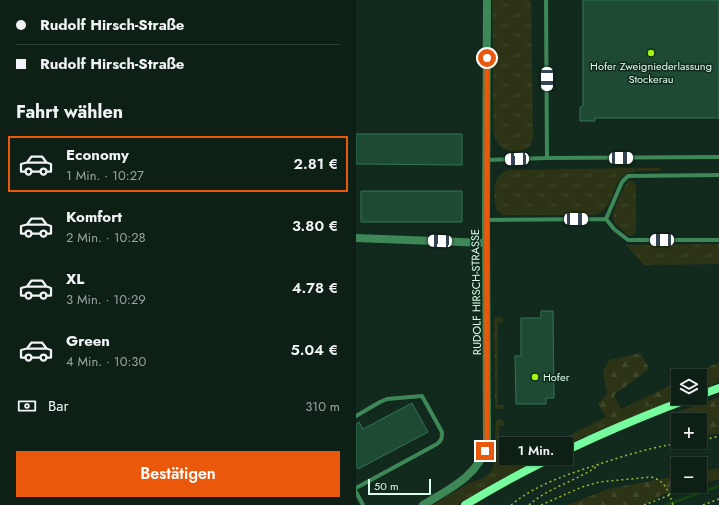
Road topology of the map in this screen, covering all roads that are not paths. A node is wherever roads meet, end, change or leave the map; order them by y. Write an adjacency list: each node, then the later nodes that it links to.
1 (487, 0): 5 (street, RUDOLF HIRSCH-STRASSE)
2 (546, 0): 4 (lane)
3 (719, 157): 4 (lane)
4 (547, 158): 5 (lane)
5 (486, 160): 8 (street, RUDOLF HIRSCH-STRASSE)
6 (719, 175): 7 (lane)
7 (606, 219): 8 (lane); 10 (lane)
8 (486, 220): 11 (street, RUDOLF HIRSCH-STRASSE)
9 (356, 238): 11 (street)
10 (719, 240)
11 (486, 243): 19 (street, RUDOLF HIRSCH-STRASSE)
12 (719, 388): 13 (main road)
13 (707, 392)
14 (674, 405): 20 (main road)
15 (356, 416): 16 (lane)
16 (356, 488)
17 (356, 492): 18 (lane)
18 (363, 505)
19 (423, 505)
20 (465, 505)

